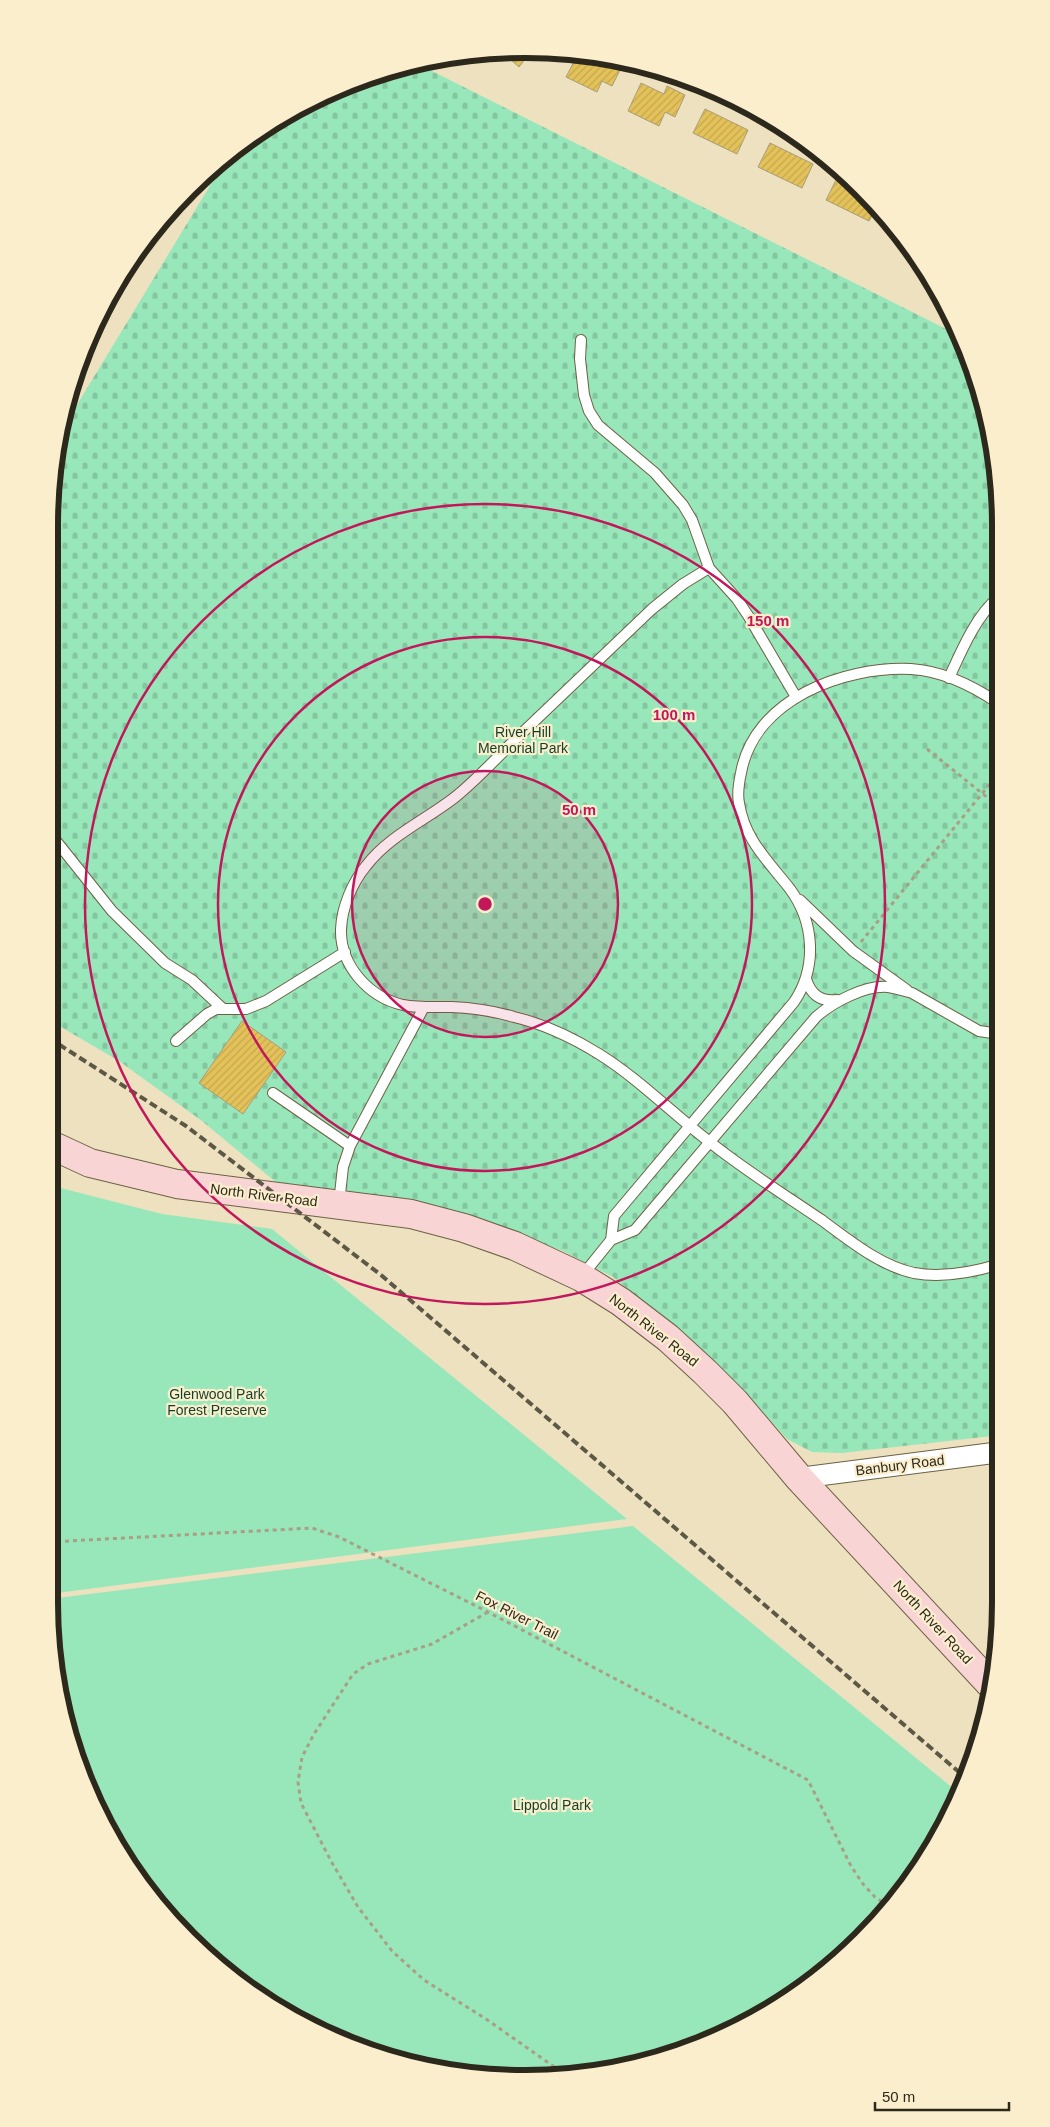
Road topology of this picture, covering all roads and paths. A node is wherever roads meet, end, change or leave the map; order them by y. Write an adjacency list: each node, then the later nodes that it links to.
1 (581, 340): 2 (lane)
2 (709, 568): 5 (lane); 14 (lane)
3 (992, 602): 4 (lane)
4 (949, 678): 5 (lane); 6 (lane)
5 (796, 698): 12 (lane)
6 (992, 700)
7 (927, 749): 9 (path)
8 (992, 782): 9 (path)
9 (983, 793): 10 (path); 13 (path)
10 (992, 801)
11 (58, 843): 19 (lane)
12 (791, 891): 13 (lane); 15 (lane)
13 (853, 951): 16 (lane)
14 (345, 952): 18 (lane); 19 (lane)
15 (806, 979): 17 (lane); 23 (lane)
16 (912, 993): 17 (lane); 20 (lane)
17 (838, 1000): 24 (lane)
18 (424, 1007): 23 (lane); 25 (lane)
19 (223, 1009): 21 (lane)
20 (992, 1033)
21 (176, 1041)
22 (274, 1093): 25 (lane)
23 (691, 1125): 24 (lane); 28 (lane)
24 (710, 1142): 28 (lane); 29 (lane)
25 (350, 1146): 27 (lane)
26 (58, 1148): 27 (main road, North River Road)
27 (338, 1204): 30 (main road, North River Road)
28 (611, 1240): 30 (lane)
29 (992, 1266)
30 (581, 1277): 32 (main road, North River Road)
31 (992, 1453): 32 (street, Banbury Road)
32 (799, 1478): 35 (main road, North River Road)
33 (58, 1542): 34 (path, Fox River Trail)
34 (488, 1612): 36 (path, Fox River Trail); 37 (path)
35 (986, 1680)
36 (883, 1902)
37 (556, 2068)

